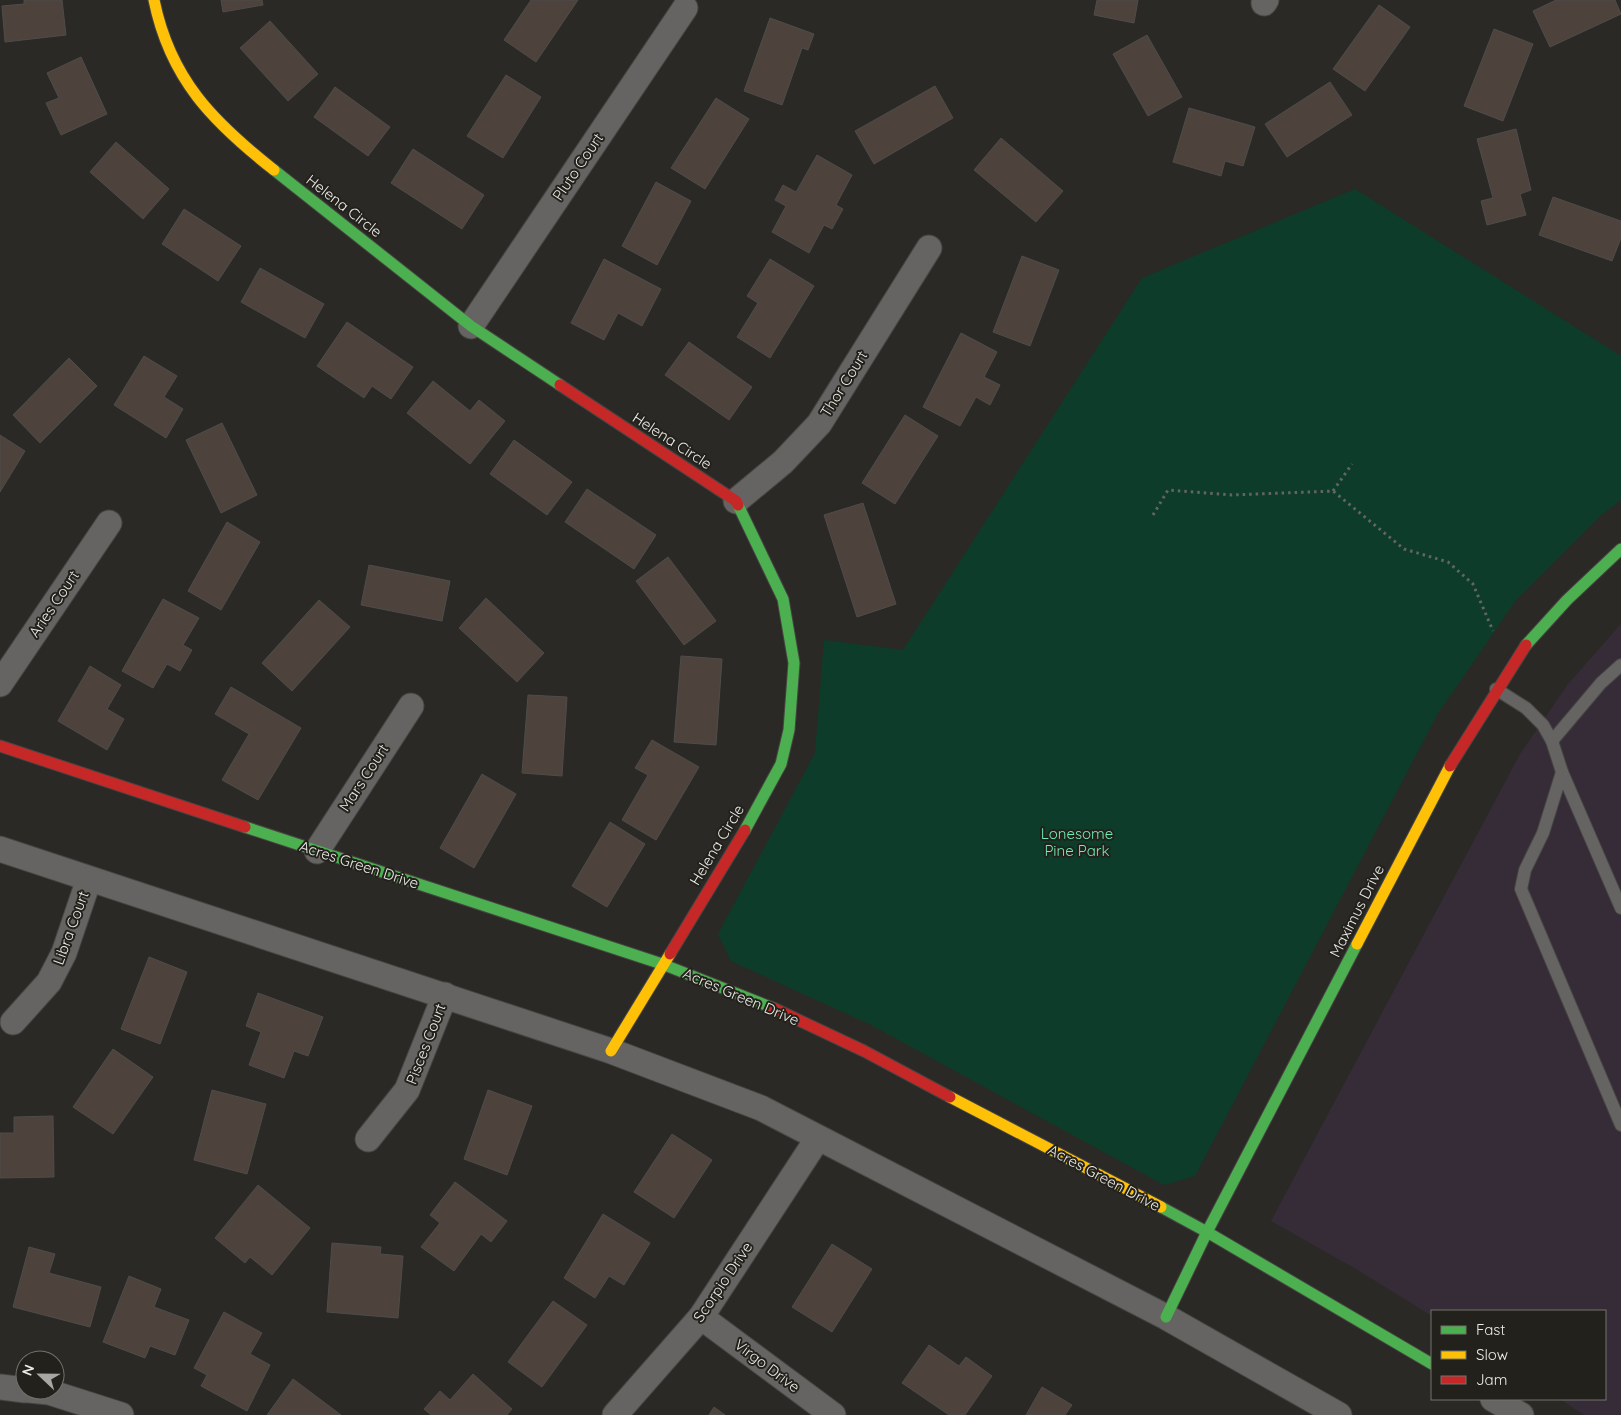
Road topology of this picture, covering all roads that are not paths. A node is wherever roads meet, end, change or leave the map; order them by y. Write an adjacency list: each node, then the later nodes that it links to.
1 (154, 0): 4 (street, Helena Circle)
2 (685, 8): 4 (street, Pluto Court)
3 (929, 248): 5 (street, Thor Court)
4 (471, 326): 5 (street, Helena Circle)
5 (736, 501): 19 (street, Helena Circle)
6 (109, 523): 9 (street, Aries Court)
7 (1621, 549): 10 (street, Maximus Drive)
8 (1621, 665): 12 (lane)
9 (0, 684)
10 (1496, 689): 12 (lane); 26 (street, Maximus Drive)
11 (411, 706): 16 (street, Mars Court)
12 (1552, 741): 14 (lane)
13 (0, 746): 16 (street, Acres Green Drive)
14 (1562, 772): 18 (lane); 23 (lane)
15 (0, 849): 17 (street)
16 (317, 851): 19 (street, Acres Green Drive)
17 (88, 879): 20 (street); 21 (street, Libra Court)
18 (1621, 908)
19 (662, 964): 22 (street, Helena Circle); 26 (street, Acres Green Drive)
20 (445, 995): 22 (street); 25 (street, Pisces Court)
21 (13, 1022)
22 (611, 1051): 24 (street)
23 (1621, 1125)
24 (818, 1138): 27 (street, Scorpio Drive); 28 (street)
25 (368, 1139)
26 (1207, 1232): 28 (street, Maximus Drive); 29 (street, Acres Green Drive)
27 (701, 1317): 35 (street, Scorpio Drive); 36 (street, Virgo Drive)
28 (1166, 1318): 37 (street)
29 (1431, 1363)
30 (0, 1387): 31 (street)
31 (15, 1389)
32 (65, 1397): 34 (street)
33 (1495, 1400): 38 (street)
34 (121, 1415)
35 (615, 1415)
36 (833, 1415)
37 (1339, 1415)
38 (1521, 1415)

